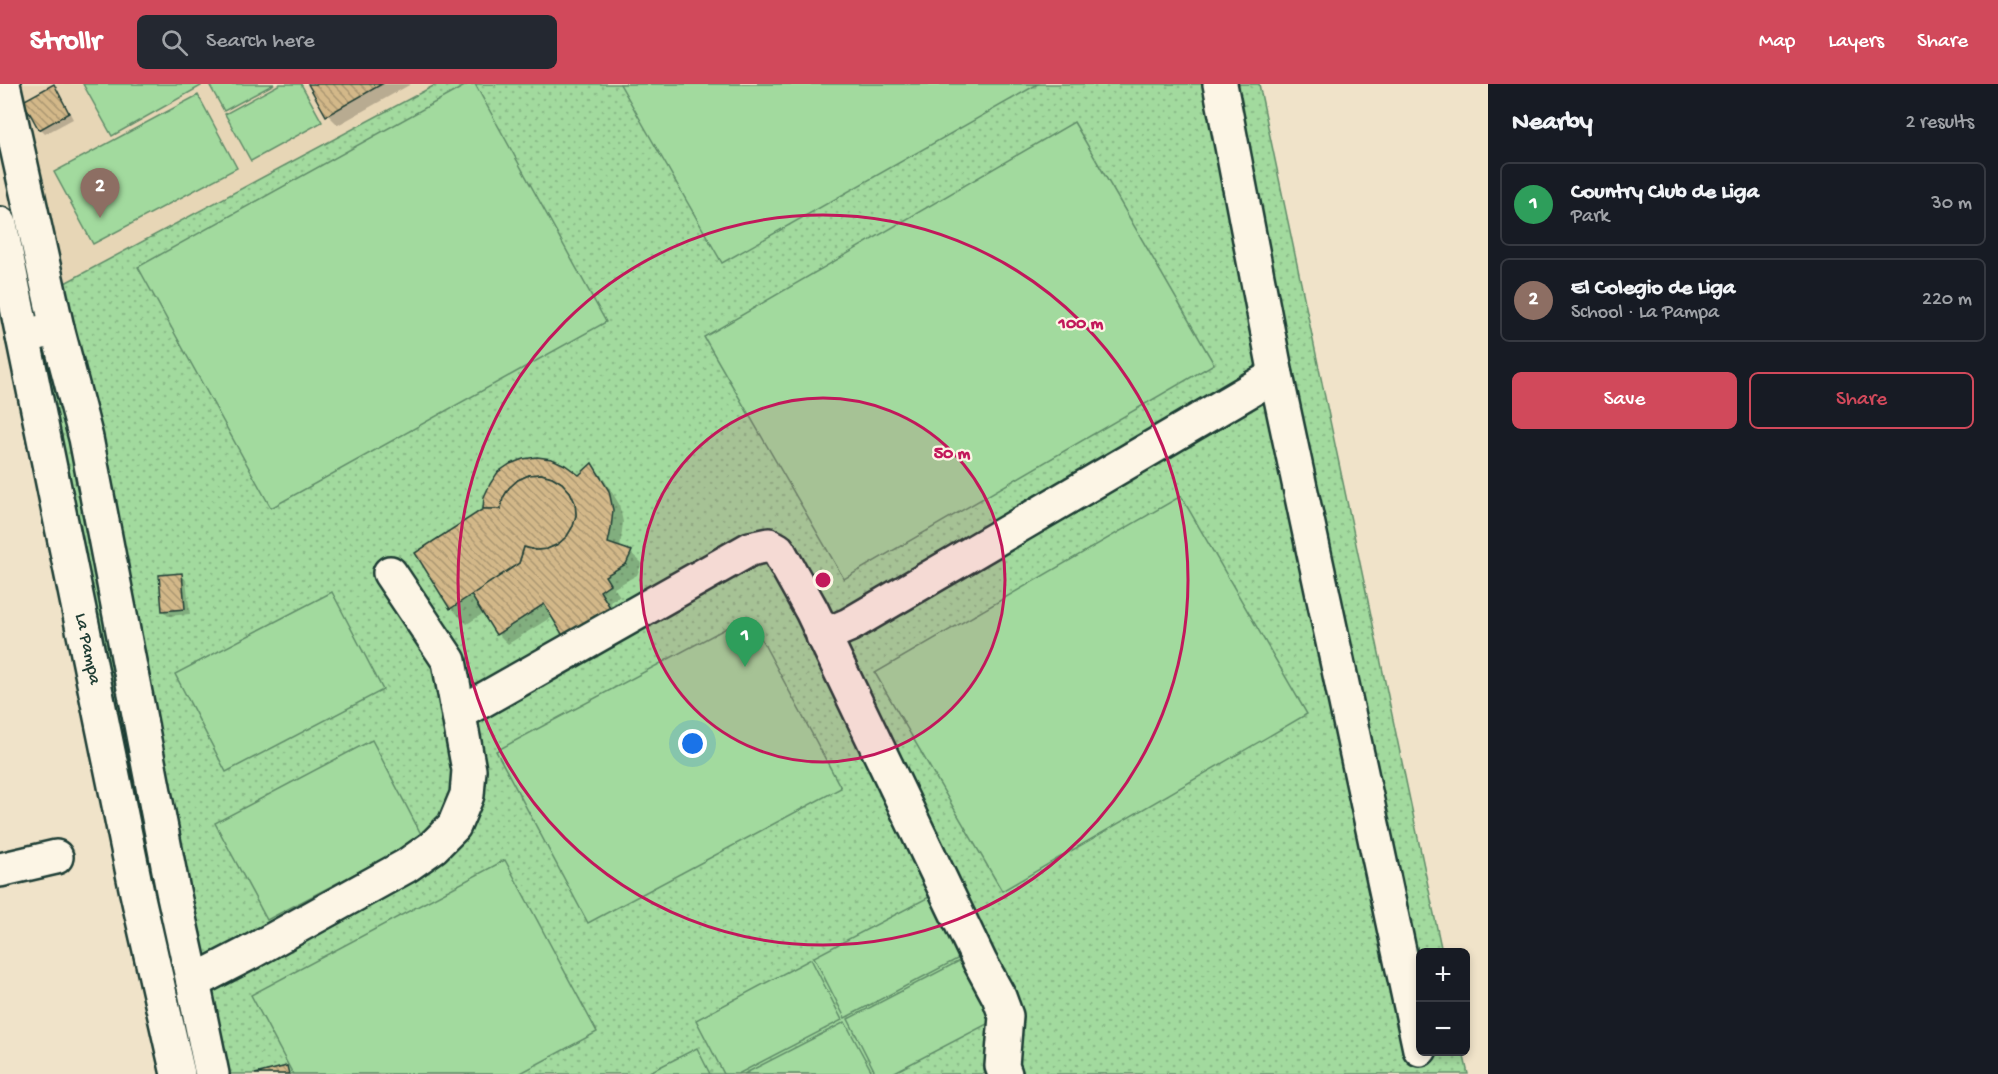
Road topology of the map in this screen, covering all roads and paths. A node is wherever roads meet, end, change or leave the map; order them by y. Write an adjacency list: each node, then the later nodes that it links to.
1 (3, 84): 4 (street)
2 (1220, 84): 6 (street)
3 (0, 224): 5 (street, La Pampa)
4 (57, 328): 5 (street); 12 (street)
5 (23, 337): 15 (street, La Pampa)
6 (1276, 375): 8 (street); 13 (street)
7 (390, 573): 9 (street)
8 (823, 636): 9 (street); 17 (street)
9 (460, 713): 12 (street)
10 (56, 857): 11 (street)
11 (0, 870)
12 (193, 982): 16 (street)
13 (1416, 1027)
14 (1422, 1056): 18 (street)
15 (178, 1074)
16 (212, 1074)
17 (1005, 1074)
18 (1426, 1074)

